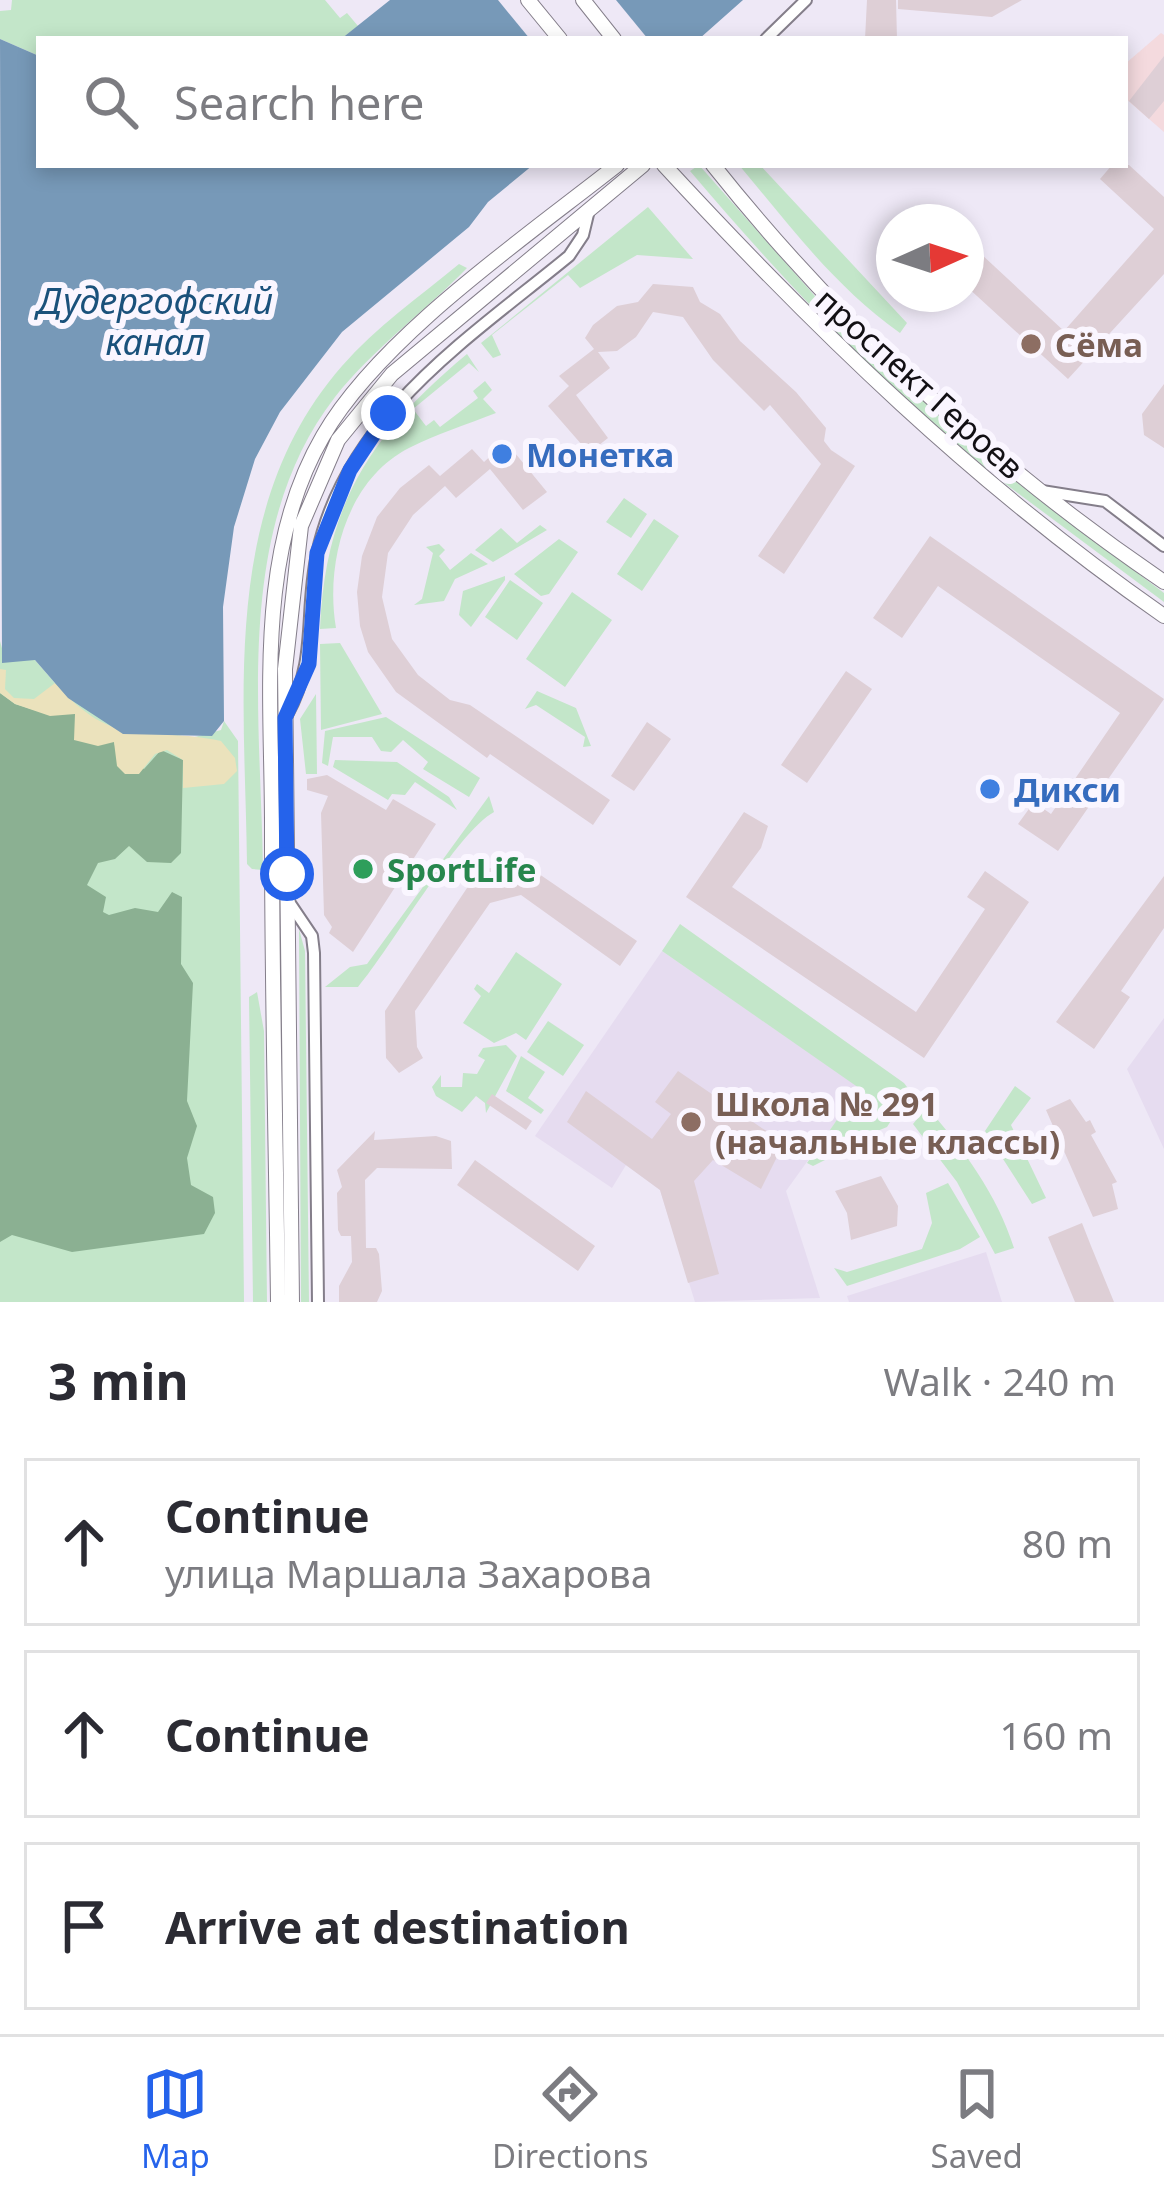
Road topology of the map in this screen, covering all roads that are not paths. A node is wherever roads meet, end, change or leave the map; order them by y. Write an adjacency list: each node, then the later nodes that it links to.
1 (528, 0): 4 (street)
2 (583, 0): 5 (street)
3 (806, 0): 6 (street)
4 (558, 36)
5 (612, 36)
6 (769, 36)
7 (612, 168): 18 (street)
8 (640, 168): 11 (street)
9 (667, 168): 15 (street, проспект Героев)
10 (715, 168): 12 (street, проспект Героев)
11 (590, 208): 16 (street); 16 (street)
12 (1042, 491): 13 (street); 14 (street, проспект Героев)
13 (1164, 546)
14 (1164, 582)
15 (1164, 616)
16 (285, 718): 17 (street)
17 (287, 898): 19 (street); 20 (street)
18 (278, 1302)
19 (292, 1302)
20 (318, 1302)

